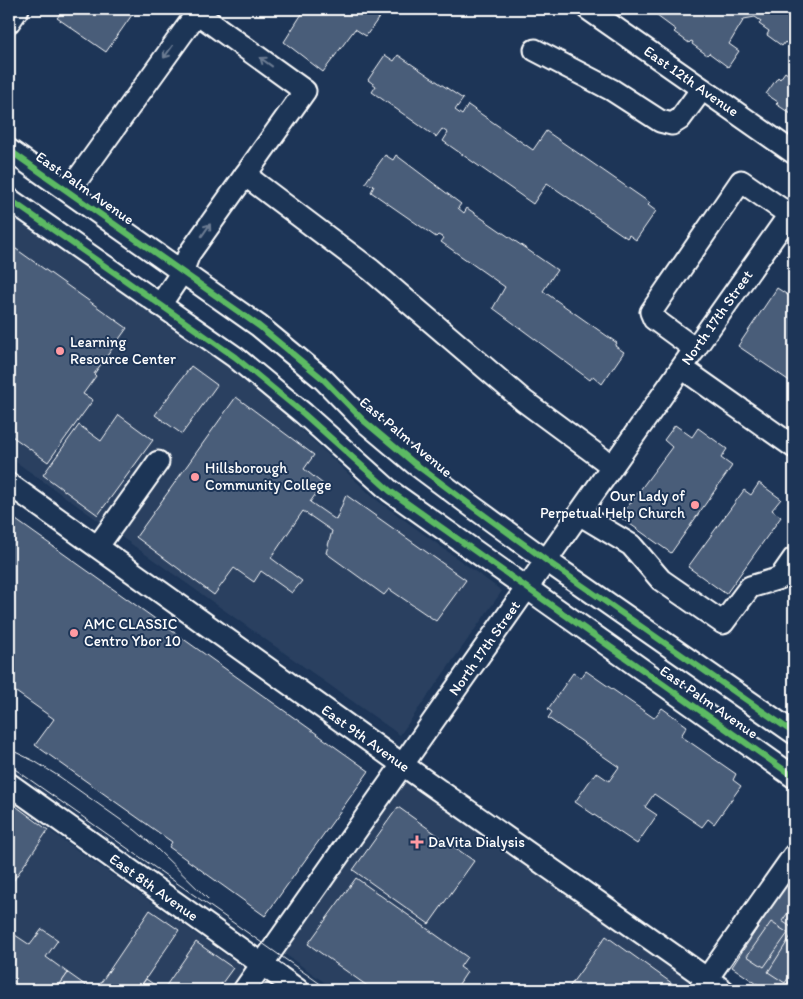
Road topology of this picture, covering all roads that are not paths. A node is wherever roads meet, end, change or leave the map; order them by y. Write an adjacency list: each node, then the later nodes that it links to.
1 (18, 9): 3 (street)
2 (588, 9): 5 (street, East 12th Avenue)
3 (9, 22)
4 (535, 50): 5 (street)
5 (702, 89): 7 (street, East 12th Avenue)
6 (9, 150): 9 (street, East Palm Avenue)
7 (794, 154)
8 (245, 175): 9 (street, one-way to 9); 12 (street, one-way to 8); 18 (street)
9 (68, 191): 12 (street, East Palm Avenue)
10 (9, 199): 13 (street, East Palm Avenue)
11 (792, 212): 14 (street, North 17th Street); 14 (street)
12 (182, 272): 13 (street); 23 (street, East Palm Avenue)
13 (160, 305): 24 (street, East Palm Avenue)
14 (695, 349): 15 (street, North 17th Street)
15 (682, 368): 16 (street); 18 (street, North 17th Street)
16 (794, 447)
17 (158, 462): 21 (street)
18 (612, 466): 20 (street, North 17th Street)
19 (9, 484): 21 (street, East 9th Avenue)
20 (579, 514): 22 (street); 23 (street, North 17th Street)
21 (98, 546): 26 (street, East 9th Avenue)
22 (794, 558)
23 (547, 560): 24 (street, North 17th Street); 25 (street, East Palm Avenue)
24 (527, 588): 26 (street, North 17th Street); 27 (street, East Palm Avenue)
25 (794, 732)
26 (403, 765): 30 (street, North 17th Street); 31 (street, East 9th Avenue)
27 (794, 778)
28 (9, 784): 30 (street, East 8th Avenue)
29 (794, 855): 31 (street)
30 (262, 965): 32 (street, North 17th Street); 33 (street, East 8th Avenue)
31 (710, 987)
32 (244, 990)
33 (298, 990)

